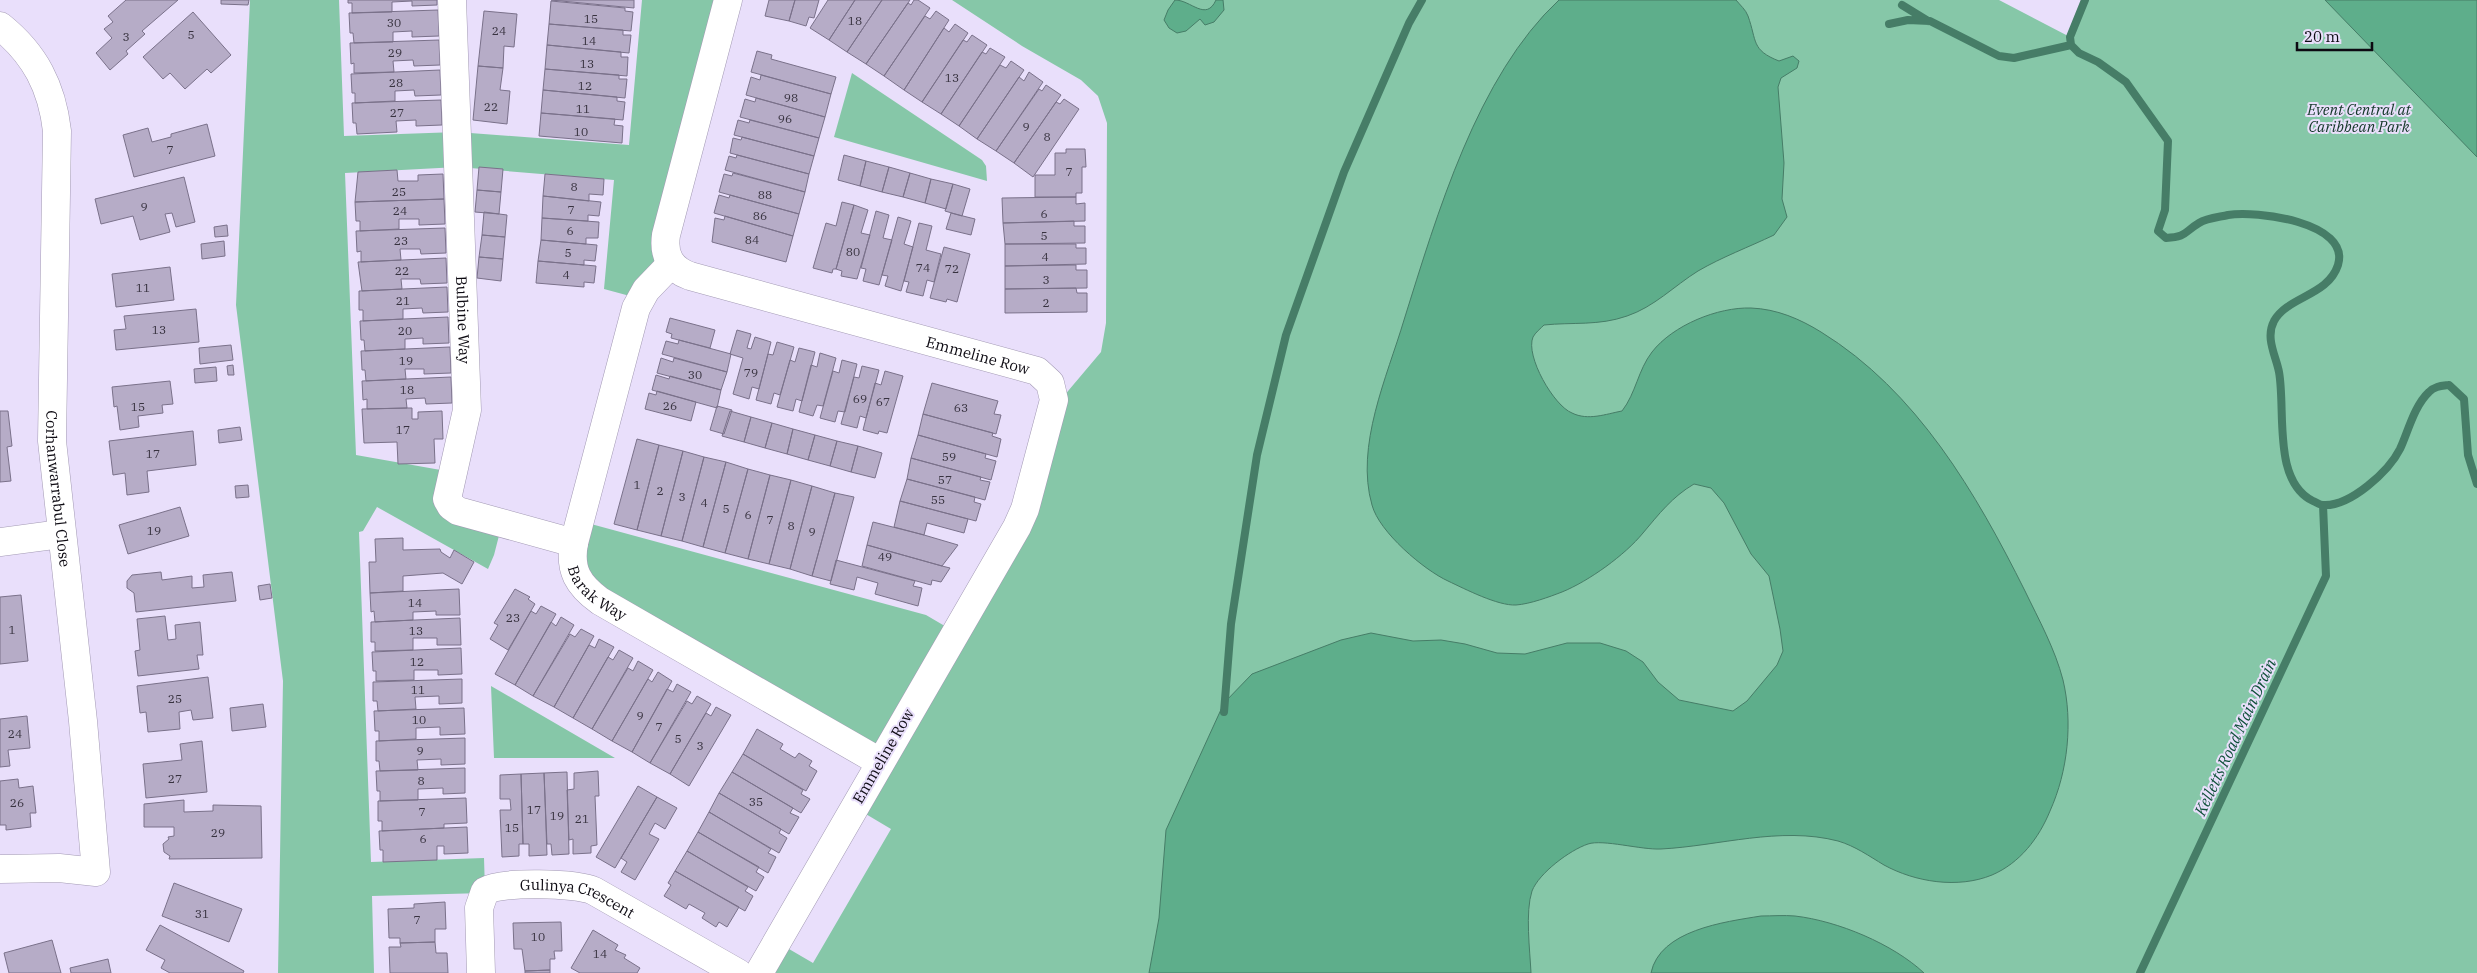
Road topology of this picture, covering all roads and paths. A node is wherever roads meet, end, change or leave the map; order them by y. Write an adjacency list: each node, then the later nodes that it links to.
1 (452, 0): 7 (street, Bulbine Way)
2 (728, 0): 4 (street)
3 (0, 26): 5 (street, Corhanwarrabul Close)
4 (670, 264): 7 (street, Barak Way); 8 (street, Emmeline Row)
5 (61, 534): 6 (street); 9 (street, Corhanwarrabul Close)
6 (0, 542)
7 (574, 543): 8 (street, Barak Way)
8 (880, 762): 12 (street, Emmeline Row)
9 (0, 869)
10 (481, 973): 11 (street, Gulinya Crescent)
11 (738, 973)
12 (760, 973)

